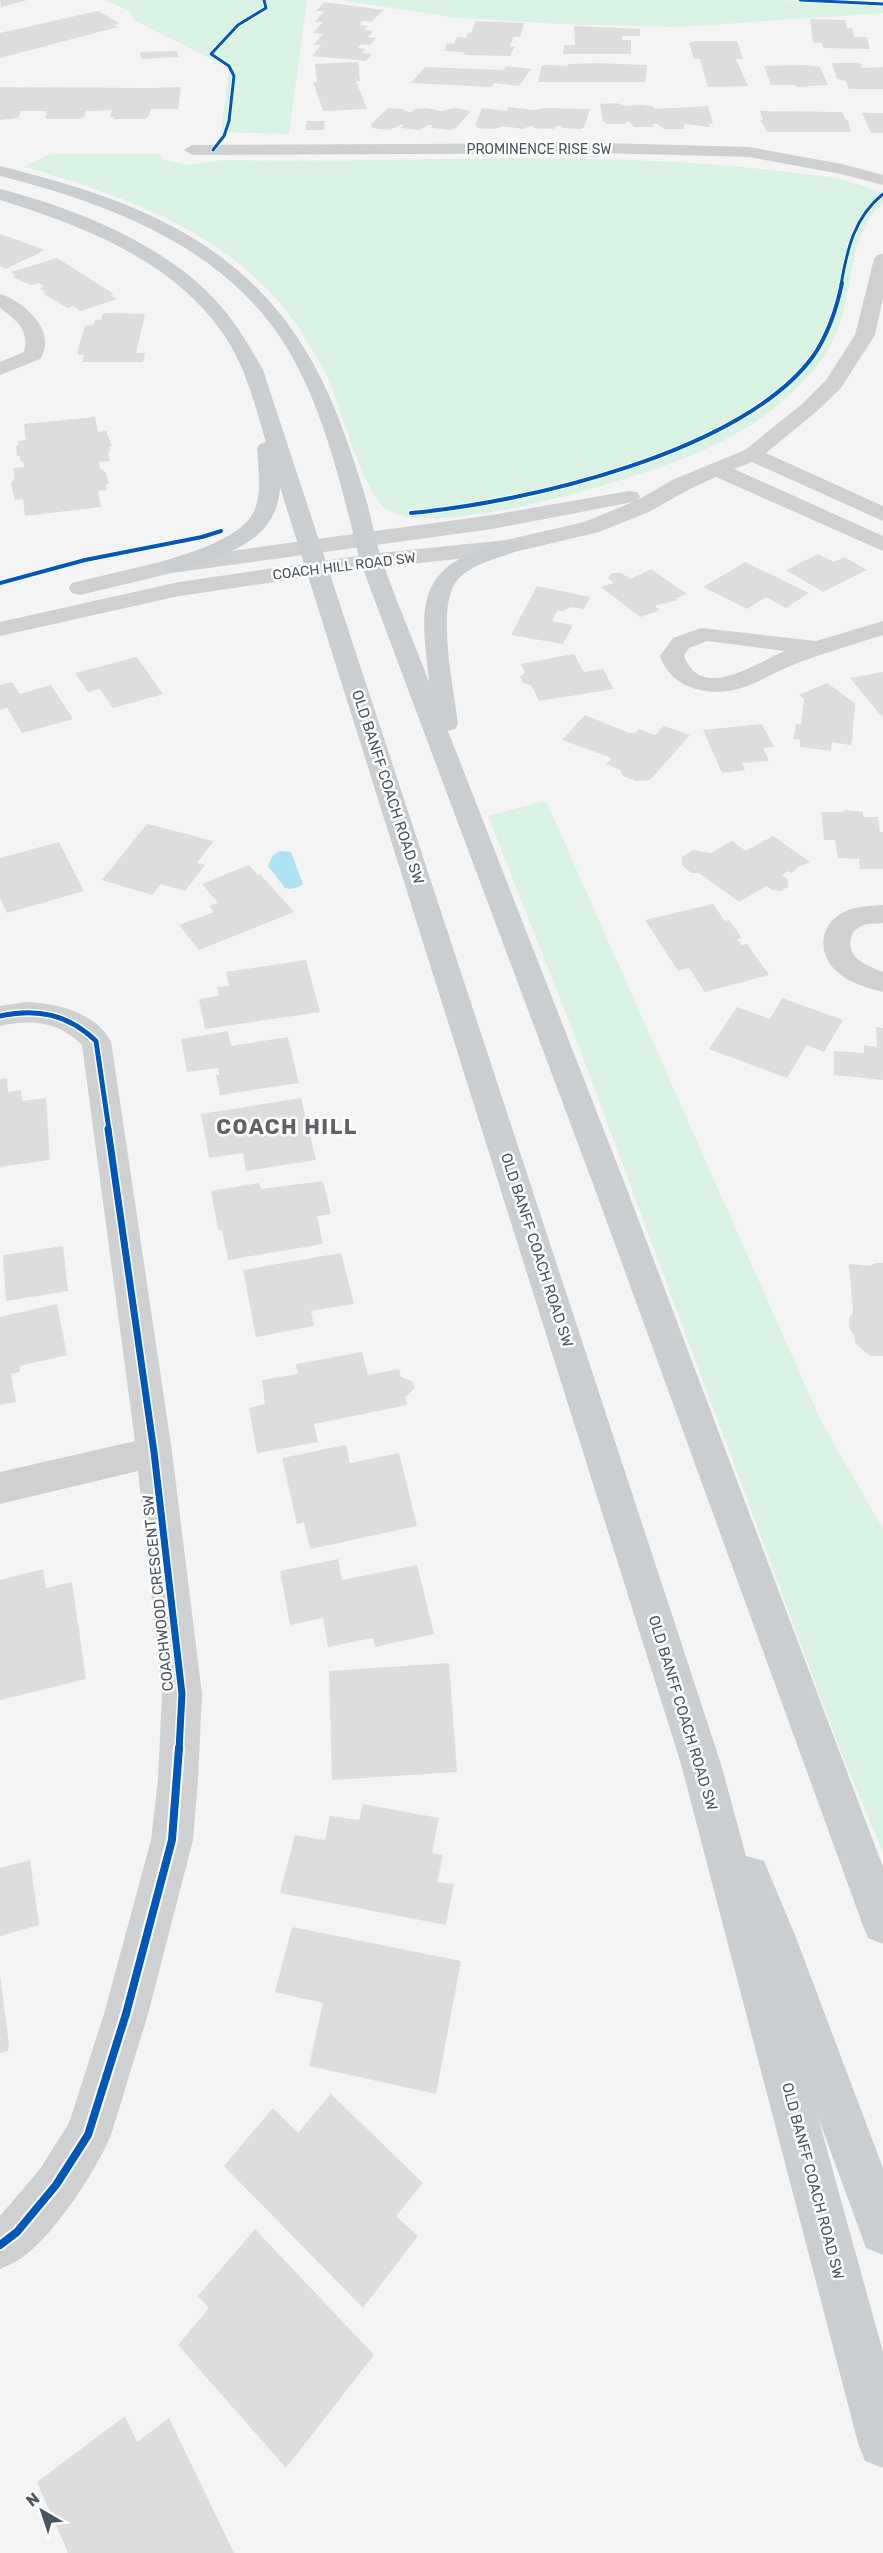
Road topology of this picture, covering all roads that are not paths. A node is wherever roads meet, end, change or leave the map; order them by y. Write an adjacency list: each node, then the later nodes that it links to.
1 (192, 150): 3 (street, PROMINENCE RISE SW)
2 (0, 171): 14 (main road)
3 (883, 180)
4 (0, 194): 9 (main road, OLD BANFF COACH ROAD SW)
5 (883, 259): 7 (street, COACH HILL ROAD SW)
6 (0, 300): 8 (street)
7 (879, 300): 10 (street, COACH HILL ROAD SW)
8 (0, 369)
9 (265, 410): 17 (main road, OLD BANFF COACH ROAD SW); 19 (main road)
10 (752, 454): 11 (street, COACH HILL ROAD SW); 13 (street)
11 (718, 470): 12 (street, COACH HILL ROAD SW); 15 (street)
12 (680, 485): 14 (street, COACH HILL ROAD SW); 16 (street, COACH HILL ROAD SW)
13 (883, 513)
14 (365, 537): 17 (street, COACH HILL ROAD SW); 18 (main road)
15 (883, 544)
16 (506, 547): 18 (street, COACH HILL ROAD SW); 24 (main road)
17 (314, 558): 18 (street, COACH HILL ROAD SW); 19 (street, COACH HILL ROAD SW); 22 (street, COACH HILL ROAD SW); 30 (main road, OLD BANFF COACH ROAD SW)
18 (371, 561): 24 (main road)
19 (172, 566): 20 (street, COACH HILL ROAD SW)
20 (0, 612)
21 (883, 628): 23 (street)
22 (0, 629)
23 (816, 648): 23 (street)
24 (452, 771): 31 (main road)
25 (883, 914): 26 (street)
26 (883, 982)
27 (0, 1016): 28 (street, COACHWOOD CRESCENT SW)
28 (154, 1452): 29 (street); 33 (street, COACHWOOD CRESCENT SW)
29 (0, 1488)
30 (701, 1764): 32 (main road); 34 (main road, OLD BANFF COACH ROAD SW)
31 (883, 1923)
32 (883, 2231)
33 (0, 2245)
34 (883, 2443)

